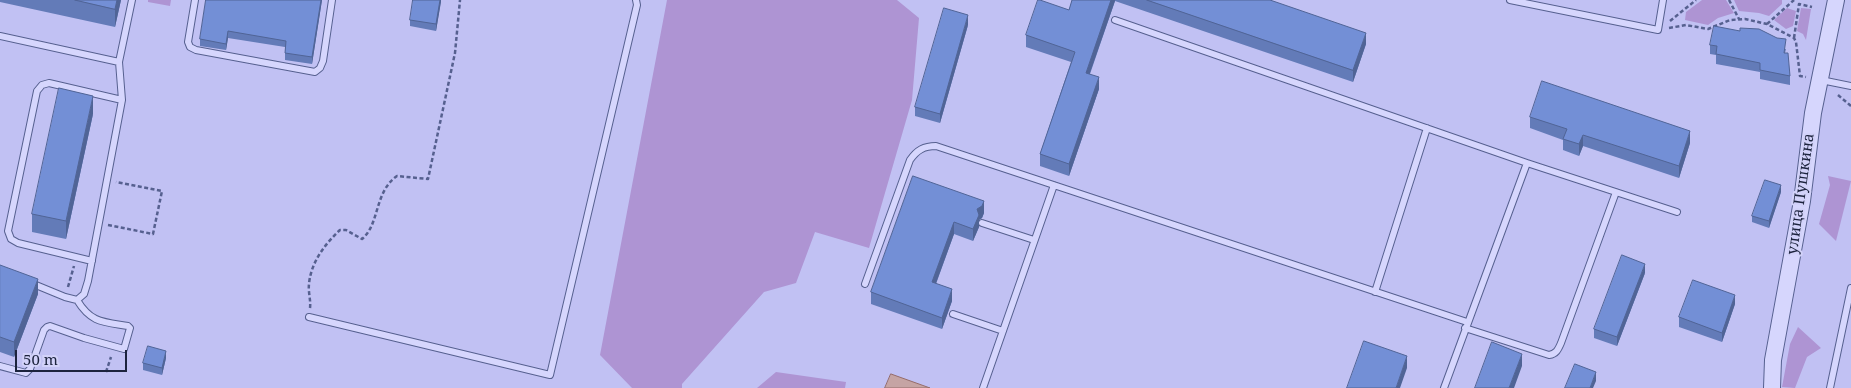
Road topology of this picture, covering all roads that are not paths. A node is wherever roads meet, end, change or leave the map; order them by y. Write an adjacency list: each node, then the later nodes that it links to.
1 (132, 0): 10 (lane)
2 (195, 0): 3 (lane)
3 (332, 0)
4 (636, 0): 28 (lane)
5 (1510, 0): 6 (lane)
6 (1663, 0)
7 (1836, 0): 11 (street, улица Пушкина)
8 (1115, 20): 14 (lane)
9 (0, 36): 10 (lane)
10 (119, 62): 13 (lane)
11 (1820, 80): 12 (lane); 34 (street, улица Пушкина)
12 (1851, 86)
13 (122, 100): 21 (lane); 21 (lane)
14 (1427, 128): 15 (lane); 25 (lane)
15 (1527, 163): 17 (lane); 29 (lane)
16 (1054, 185): 20 (lane); 23 (lane); 25 (lane)
17 (1616, 192): 18 (lane); 29 (lane)
18 (1676, 212)
19 (982, 223): 20 (lane)
20 (1034, 240): 30 (lane)
21 (92, 261): 26 (lane)
22 (24, 280): 26 (lane)
23 (865, 284)
24 (1851, 288): 35 (lane)
25 (1375, 292): 29 (lane)
26 (78, 300): 31 (lane)
27 (953, 314): 30 (lane)
28 (309, 317)
29 (1466, 325): 33 (lane)
30 (1003, 331): 32 (lane)
31 (0, 366)
32 (983, 388)
33 (1444, 388)
34 (1772, 388)
35 (1830, 388)

